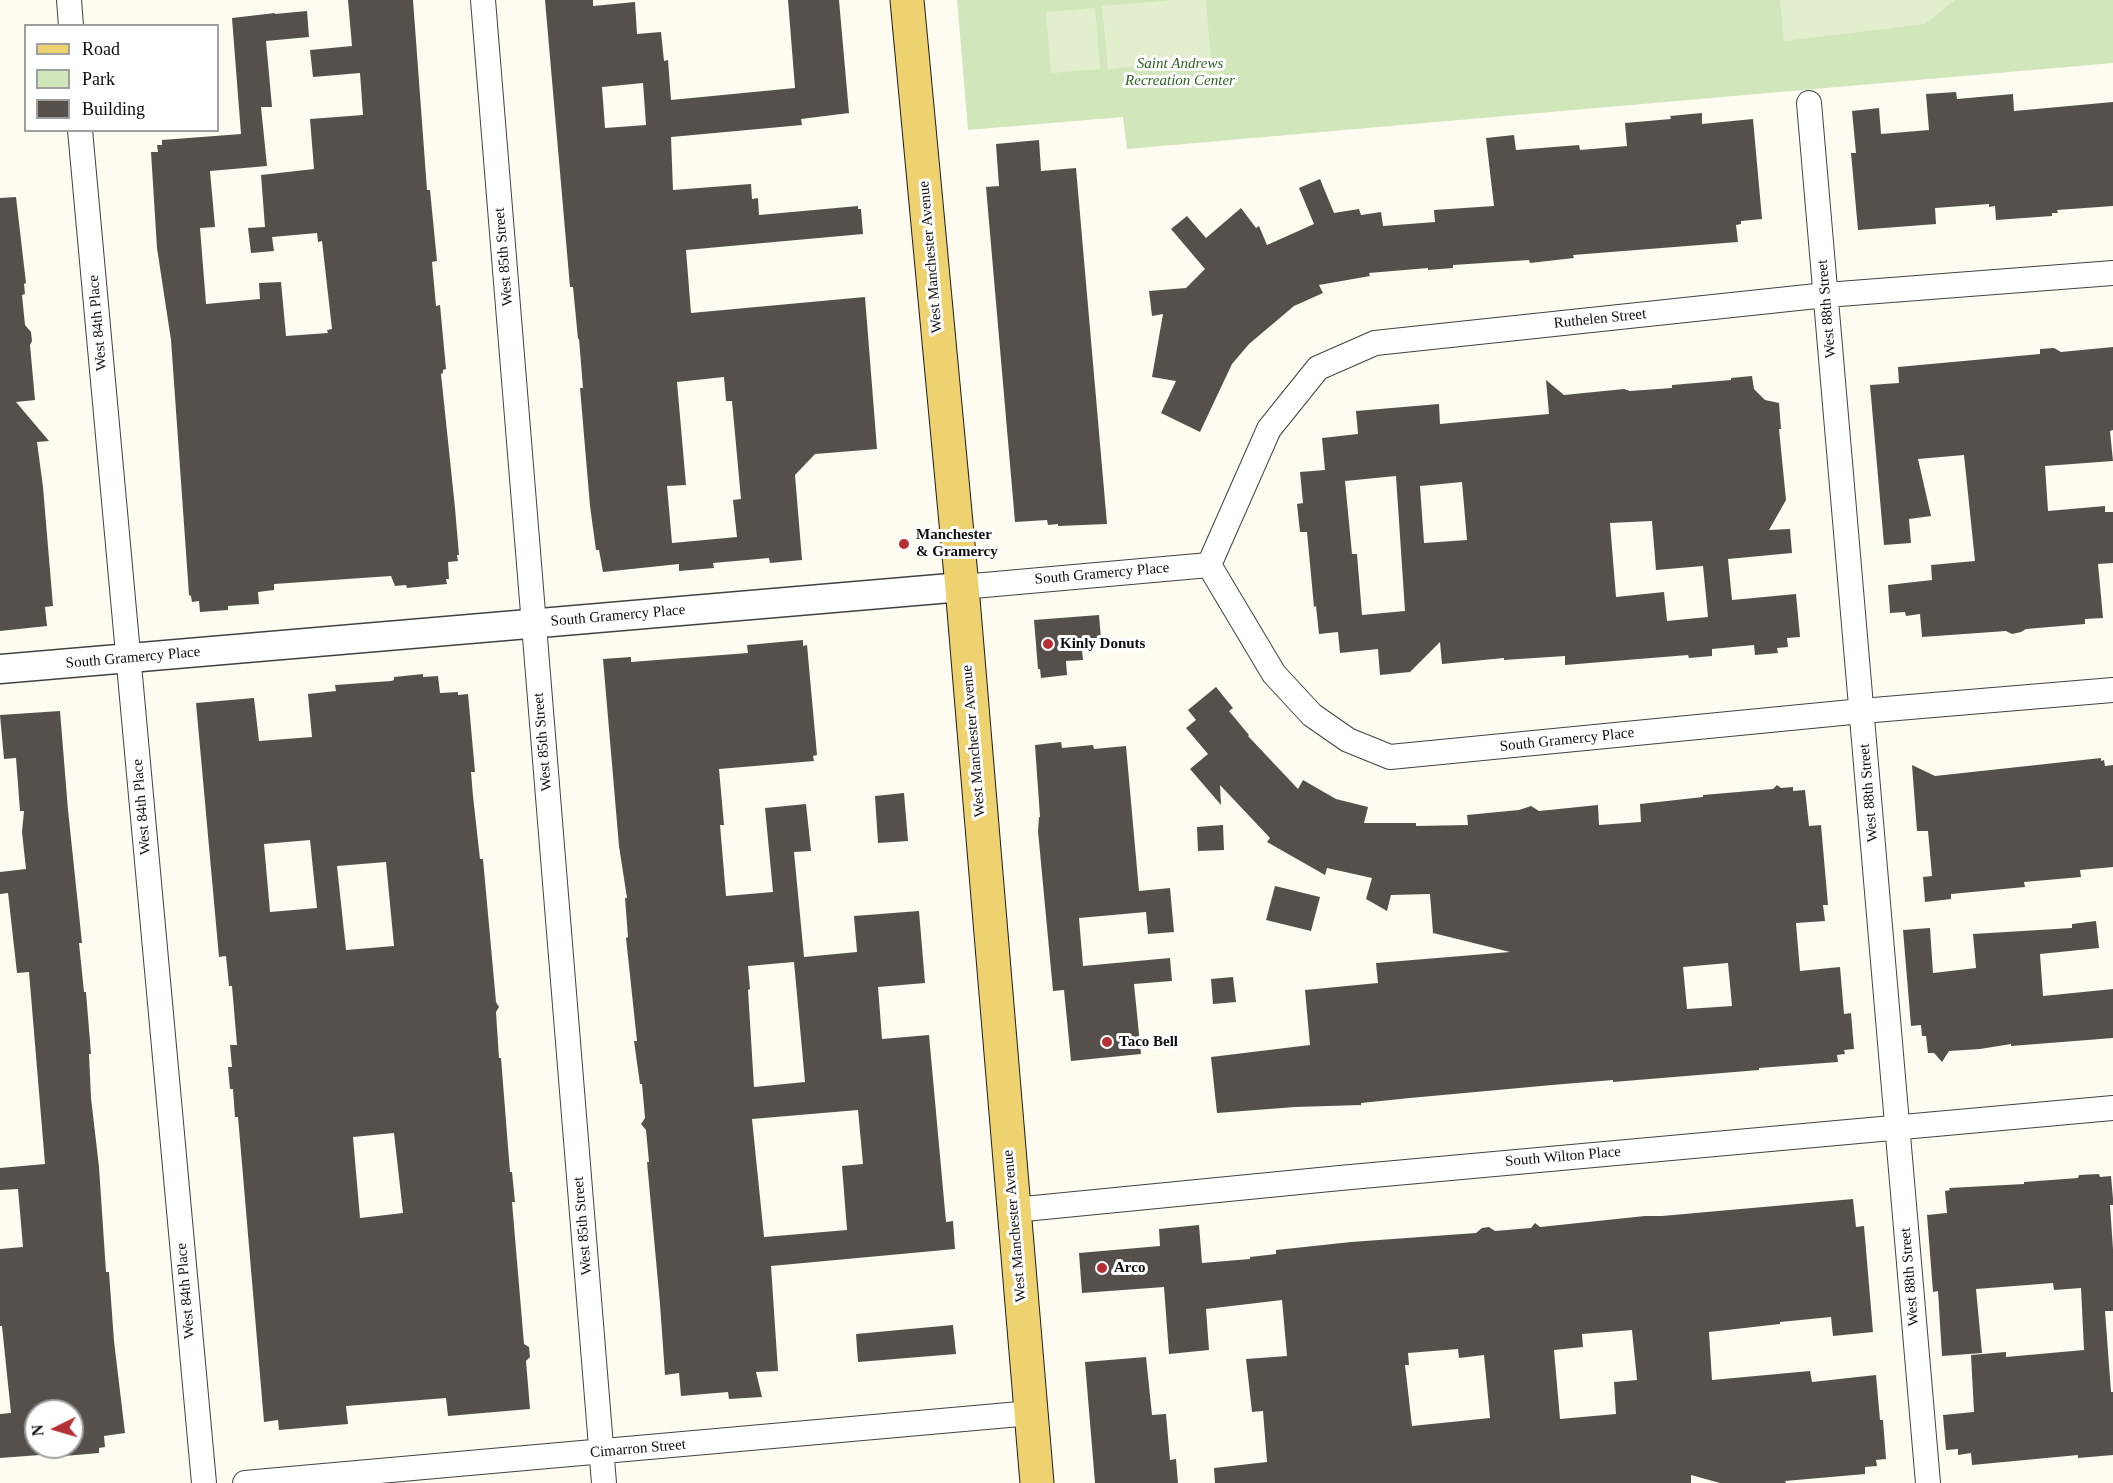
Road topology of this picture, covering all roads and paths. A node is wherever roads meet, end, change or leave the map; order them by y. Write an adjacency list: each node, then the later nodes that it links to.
1 (69, 0): 4 (street)
2 (483, 0): 11 (street, West 85th Street)
3 (907, 0): 10 (main road, West Manchester Avenue)
4 (71, 24)
5 (1809, 104): 8 (street, West 88th Street)
6 (80, 132): 12 (street, West 84th Place)
7 (2113, 273): 8 (street, Ruthelen Street)
8 (1826, 295): 9 (street, Ruthelen Street); 15 (street, West 88th Street)
9 (1209, 565): 10 (street, South Gramercy Place); 15 (street, South Gramercy Place)
10 (962, 587): 11 (street, South Gramercy Place); 18 (main road, West Manchester Avenue)
11 (533, 623): 12 (street, South Gramercy Place); 20 (street, West 85th Street)
12 (128, 658): 13 (street, South Gramercy Place); 21 (street, West 84th Place)
13 (0, 669)
14 (2113, 690): 15 (street, South Gramercy Place)
15 (1862, 711): 17 (street, West 88th Street)
16 (2113, 1107): 17 (street, South Wilton Place)
17 (1898, 1126): 18 (street, South Wilton Place); 25 (street, West 88th Street)
18 (1014, 1210): 19 (main road, West Manchester Avenue)
19 (1031, 1413): 20 (street, Cimarron Street); 24 (main road, West Manchester Avenue)
20 (602, 1453): 22 (street, Cimarron Street); 23 (street, West 85th Street)
21 (204, 1483)
22 (245, 1483)
23 (604, 1483)
24 (1037, 1483)
25 (1928, 1483)

